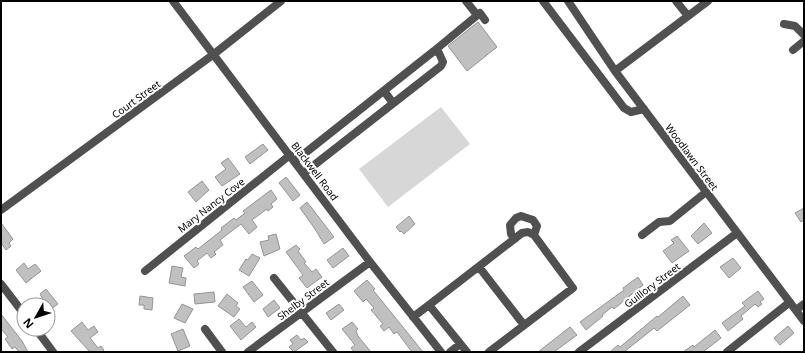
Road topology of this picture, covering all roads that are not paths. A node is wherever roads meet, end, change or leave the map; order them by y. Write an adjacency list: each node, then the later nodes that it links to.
1 (173, 1): 16 (street, Blackwell Road)
2 (281, 1): 16 (street, Court Street)
3 (466, 1): 8 (street)
4 (543, 1): 20 (street)
5 (568, 1): 17 (street, Woodlawn Street)
6 (676, 1): 9 (street)
7 (708, 1): 9 (street)
8 (477, 15): 10 (street); 15 (street, Mary Nancy Cove)
9 (688, 16): 17 (street)
10 (485, 20)
11 (784, 24): 12 (street)
12 (804, 35)
13 (804, 41): 14 (street)
14 (793, 50)
15 (434, 51): 18 (street, Mary Nancy Cove); 19 (street)
16 (214, 54): 23 (street, Blackwell Road); 26 (street, Court Street)
17 (615, 71): 20 (street, Woodlawn Street)
18 (384, 90): 19 (street); 21 (street, Mary Nancy Cove)
19 (393, 103): 22 (street)
20 (644, 109): 25 (street, Woodlawn Street)
21 (332, 132): 22 (street); 23 (street, Mary Nancy Cove)
22 (341, 144): 24 (street)
23 (292, 158): 24 (street, Blackwell Road); 33 (street, Mary Nancy Cove)
24 (304, 173): 31 (street, Blackwell Road)
25 (706, 192): 27 (street, Woodlawn Street); 29 (street)
26 (1, 210)
27 (737, 233): 36 (street, Woodlawn Street); 56 (street, Guillory Street)
28 (534, 235): 30 (street); 30 (street); 44 (street)
29 (642, 235)
30 (515, 240): 32 (street)
31 (370, 262): 41 (street, Shelby Street); 42 (street, Blackwell Road)
32 (479, 267): 39 (street); 44 (street)
33 (145, 271)
34 (274, 278): 41 (street)
35 (1, 284): 37 (street)
36 (790, 302): 40 (street, Woodlawn Street); 57 (street)
37 (16, 304)
38 (804, 304): 40 (street)
39 (429, 305): 42 (street); 47 (street)
40 (796, 310): 43 (street, Woodlawn Street)
41 (302, 312): 50 (street, Shelby Street); 51 (street)
42 (413, 317): 52 (street, Blackwell Road)
43 (804, 321)
44 (524, 325): 55 (street)
45 (205, 329): 49 (street)
46 (42, 337): 48 (street)
47 (460, 344): 53 (street); 54 (street)
48 (53, 352)
49 (222, 352)
50 (248, 352)
51 (333, 352)
52 (441, 352)
53 (450, 352)
54 (467, 352)
55 (489, 352)
56 (579, 352)
57 (727, 352)

